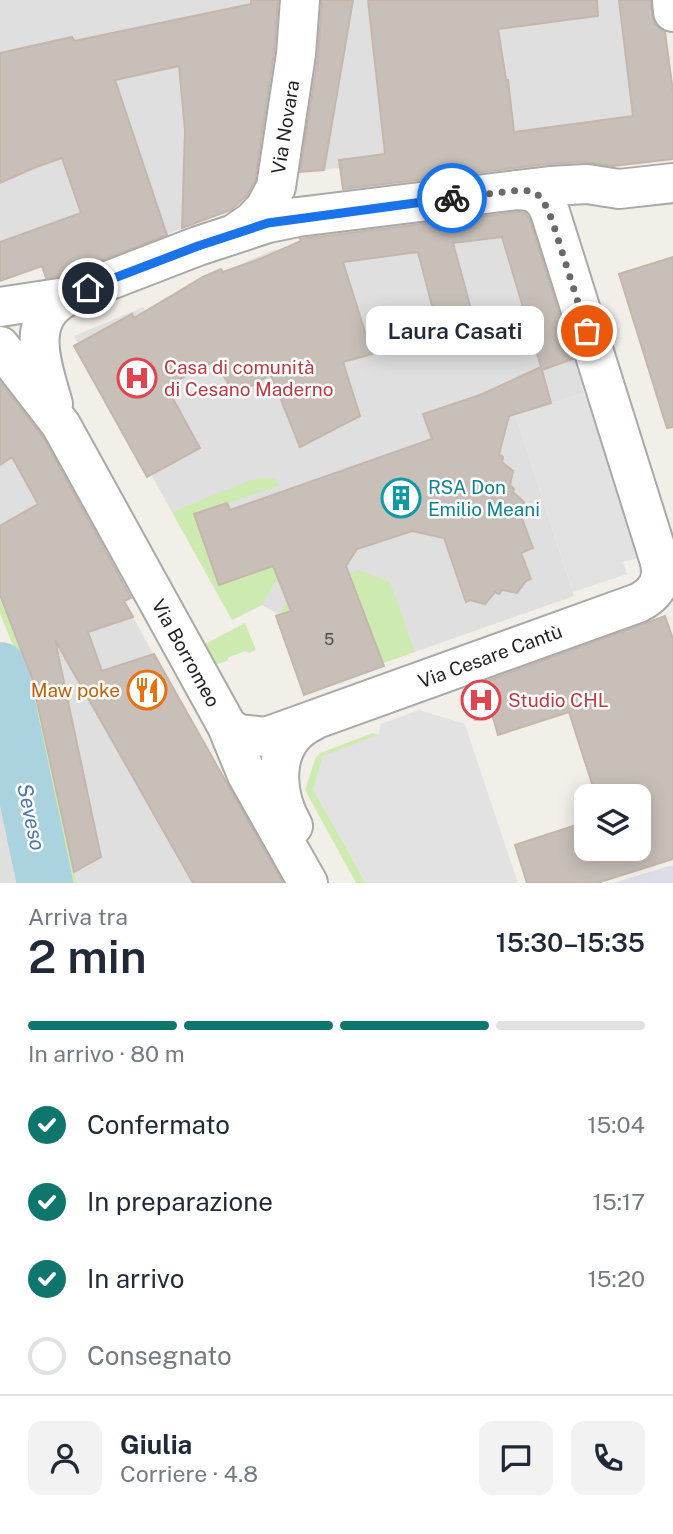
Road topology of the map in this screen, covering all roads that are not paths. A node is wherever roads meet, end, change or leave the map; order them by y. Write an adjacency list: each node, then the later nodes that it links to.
1 (300, 0): 7 (street, Via Novara)
2 (672, 0): 3 (street)
3 (673, 12)
4 (673, 183): 5 (street)
5 (619, 189): 6 (street); 8 (street)
6 (516, 190): 7 (street); 8 (street)
7 (231, 235): 9 (street)
8 (561, 252): 13 (street, Via Cesare Cantù)
9 (66, 297): 10 (street); 12 (street, Via Borromeo)
10 (0, 307)
11 (0, 346): 12 (street, Via Borromeo)
12 (61, 425): 14 (street, Via Borromeo)
13 (316, 719): 14 (street, Via Cesare Cantù); 16 (street, Via Cesare Cantù)
14 (227, 726): 15 (street, Via Borromeo)
15 (308, 883)
16 (324, 883)

